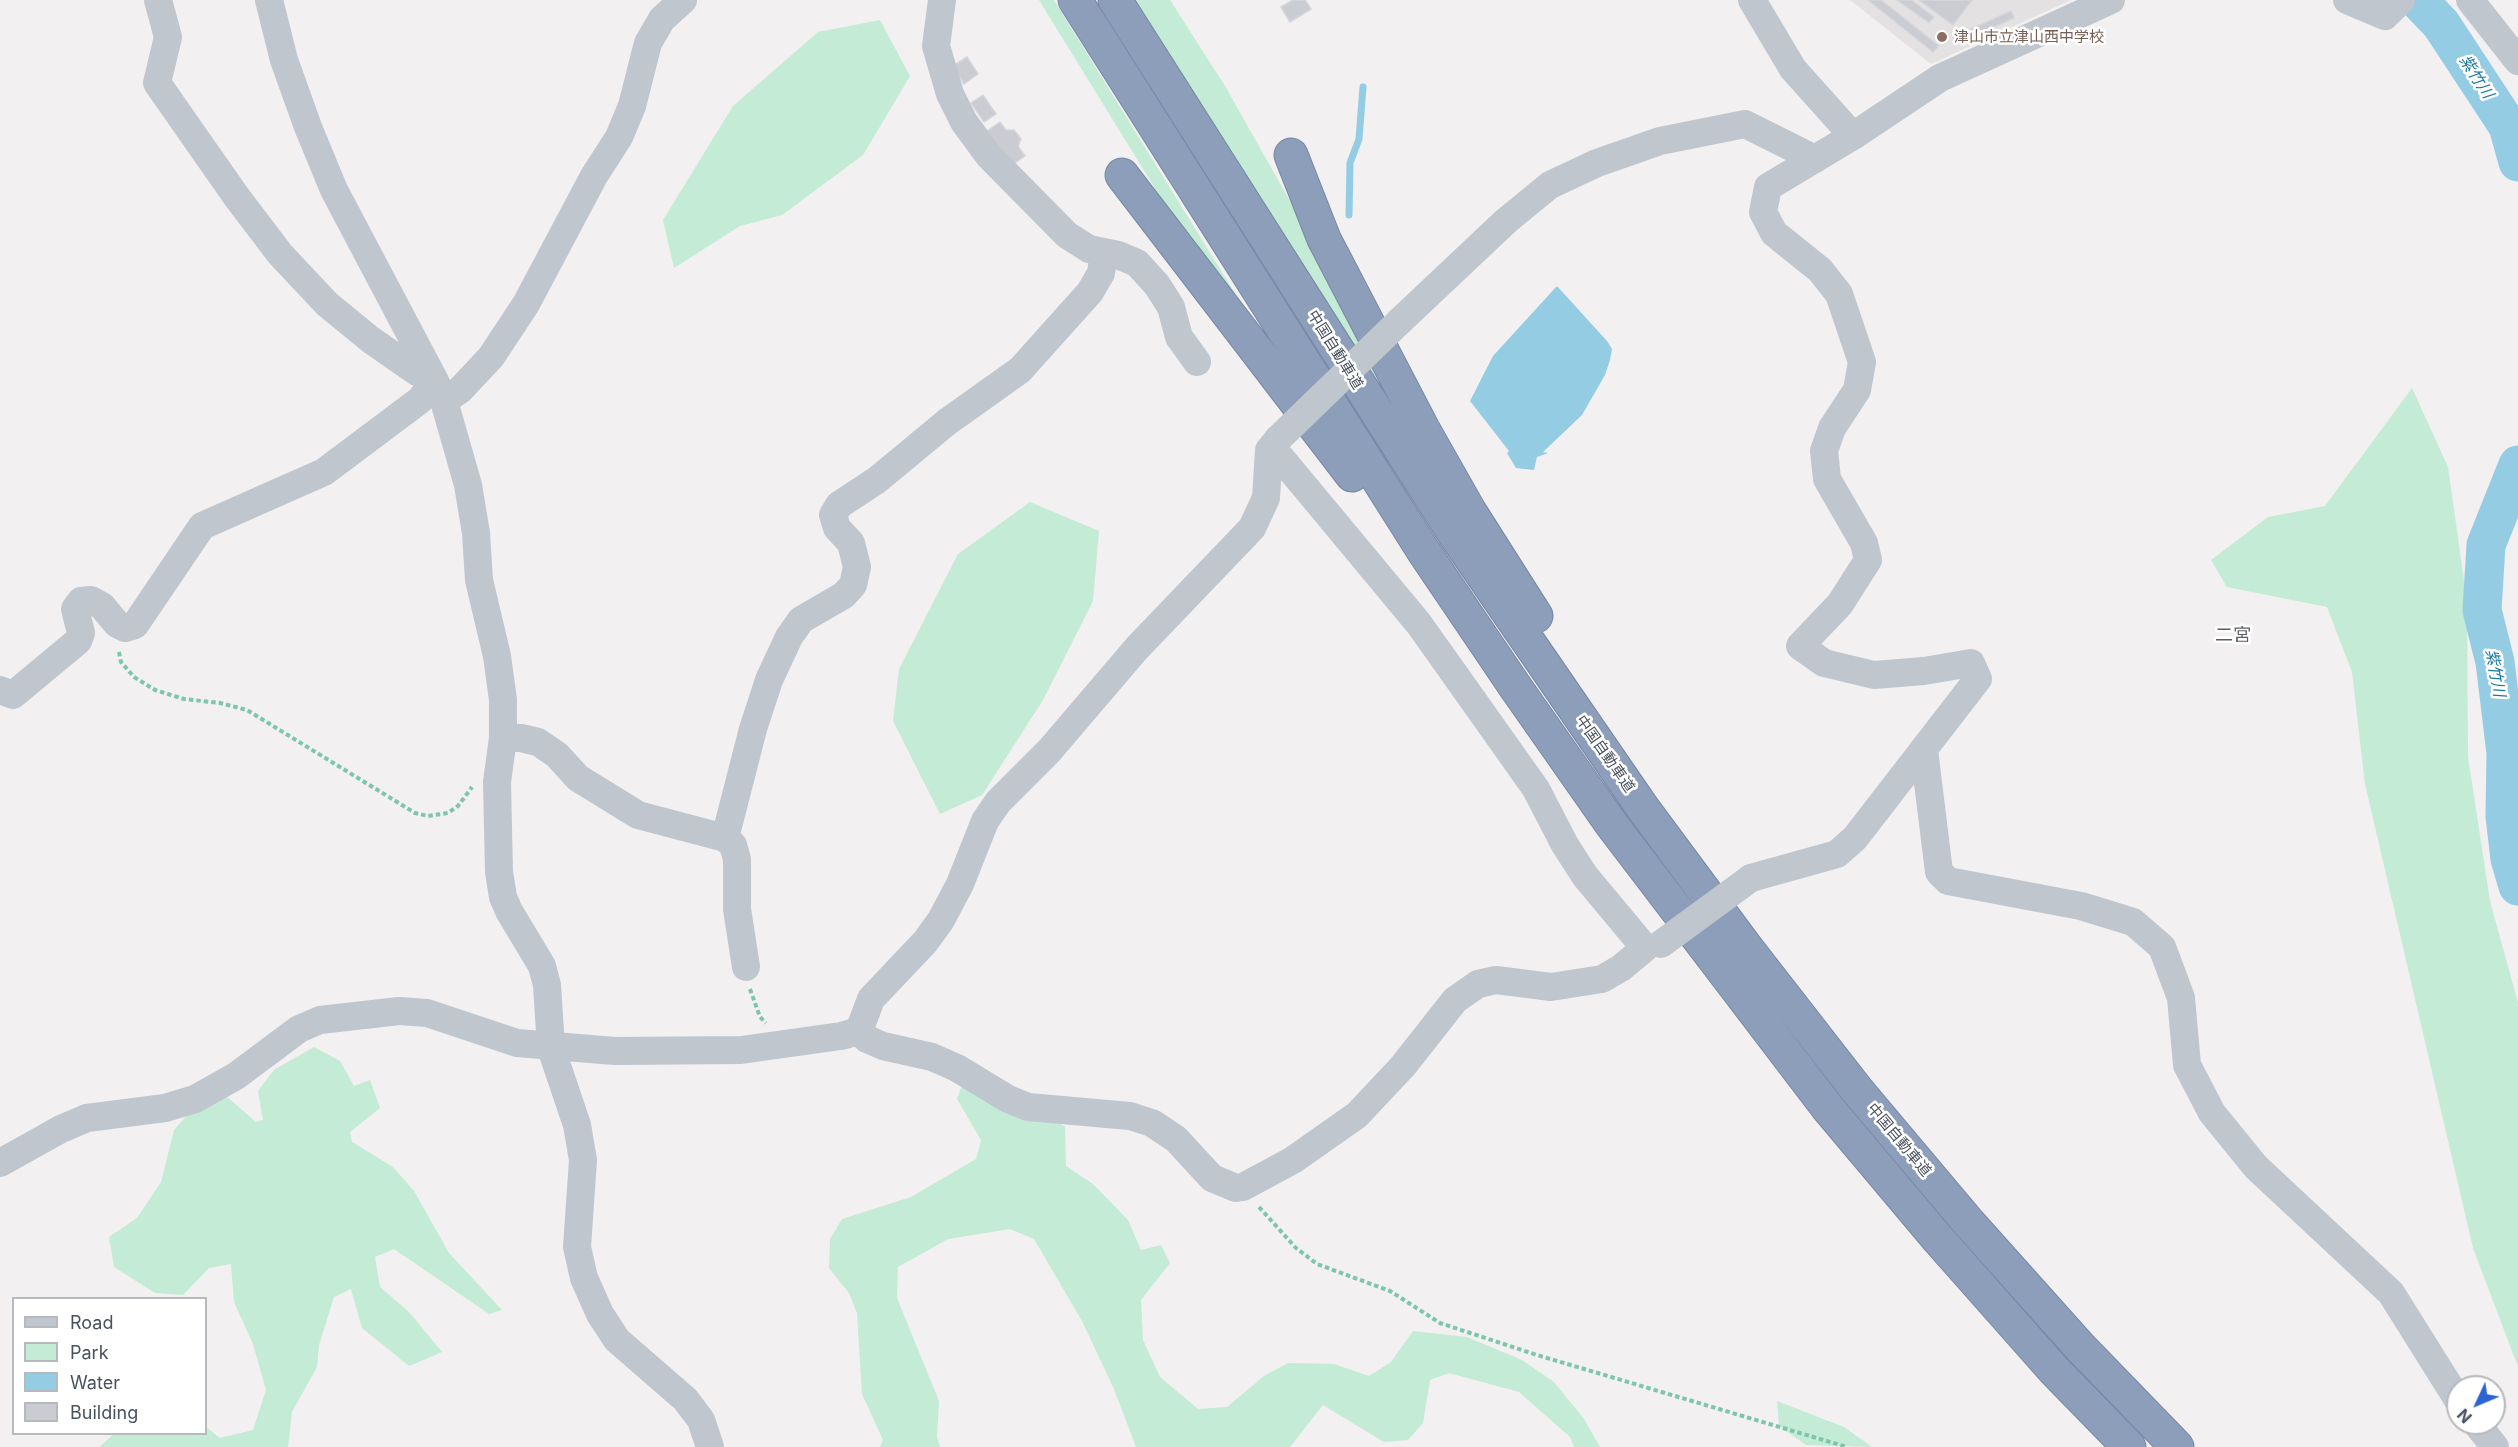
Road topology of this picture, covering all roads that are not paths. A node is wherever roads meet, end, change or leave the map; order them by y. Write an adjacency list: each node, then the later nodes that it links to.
1 (158, 0): 19 (street)
2 (269, 0): 19 (street)
3 (683, 0): 19 (street)
4 (942, 0): 17 (street)
5 (1075, 0): 21 (highway)
6 (1114, 0): 25 (highway, 中国自動車道)
7 (1752, 0): 13 (street)
8 (2111, 0): 13 (street)
9 (2347, 0): 11 (street)
10 (2470, 0): 12 (street)
11 (2393, 8)
12 (2518, 61)
13 (1853, 136): 15 (street)
14 (1290, 155): 25 (highway)
15 (1815, 159): 20 (street, bridge); 23 (street)
16 (1122, 175): 21 (highway)
17 (1104, 254): 18 (street); 26 (street)
18 (1197, 362)
19 (440, 391): 22 (street); 24 (street)
20 (1274, 445): 27 (street); 29 (street)
21 (1516, 688): 35 (highway)
22 (0, 690)
23 (1924, 750): 27 (street, bridge); 32 (street)
24 (502, 751): 26 (street); 30 (street)
25 (1614, 768): 36 (highway, 中国自動車道)
26 (725, 838): 28 (street)
27 (1653, 946): 29 (street)
28 (746, 967)
29 (859, 1031): 30 (street)
30 (552, 1048): 31 (street); 34 (street)
31 (0, 1163)
32 (2446, 1381)
33 (2486, 1435): 37 (street)
34 (710, 1447)
35 (2129, 1447)
36 (2177, 1447)
37 (2495, 1447)

